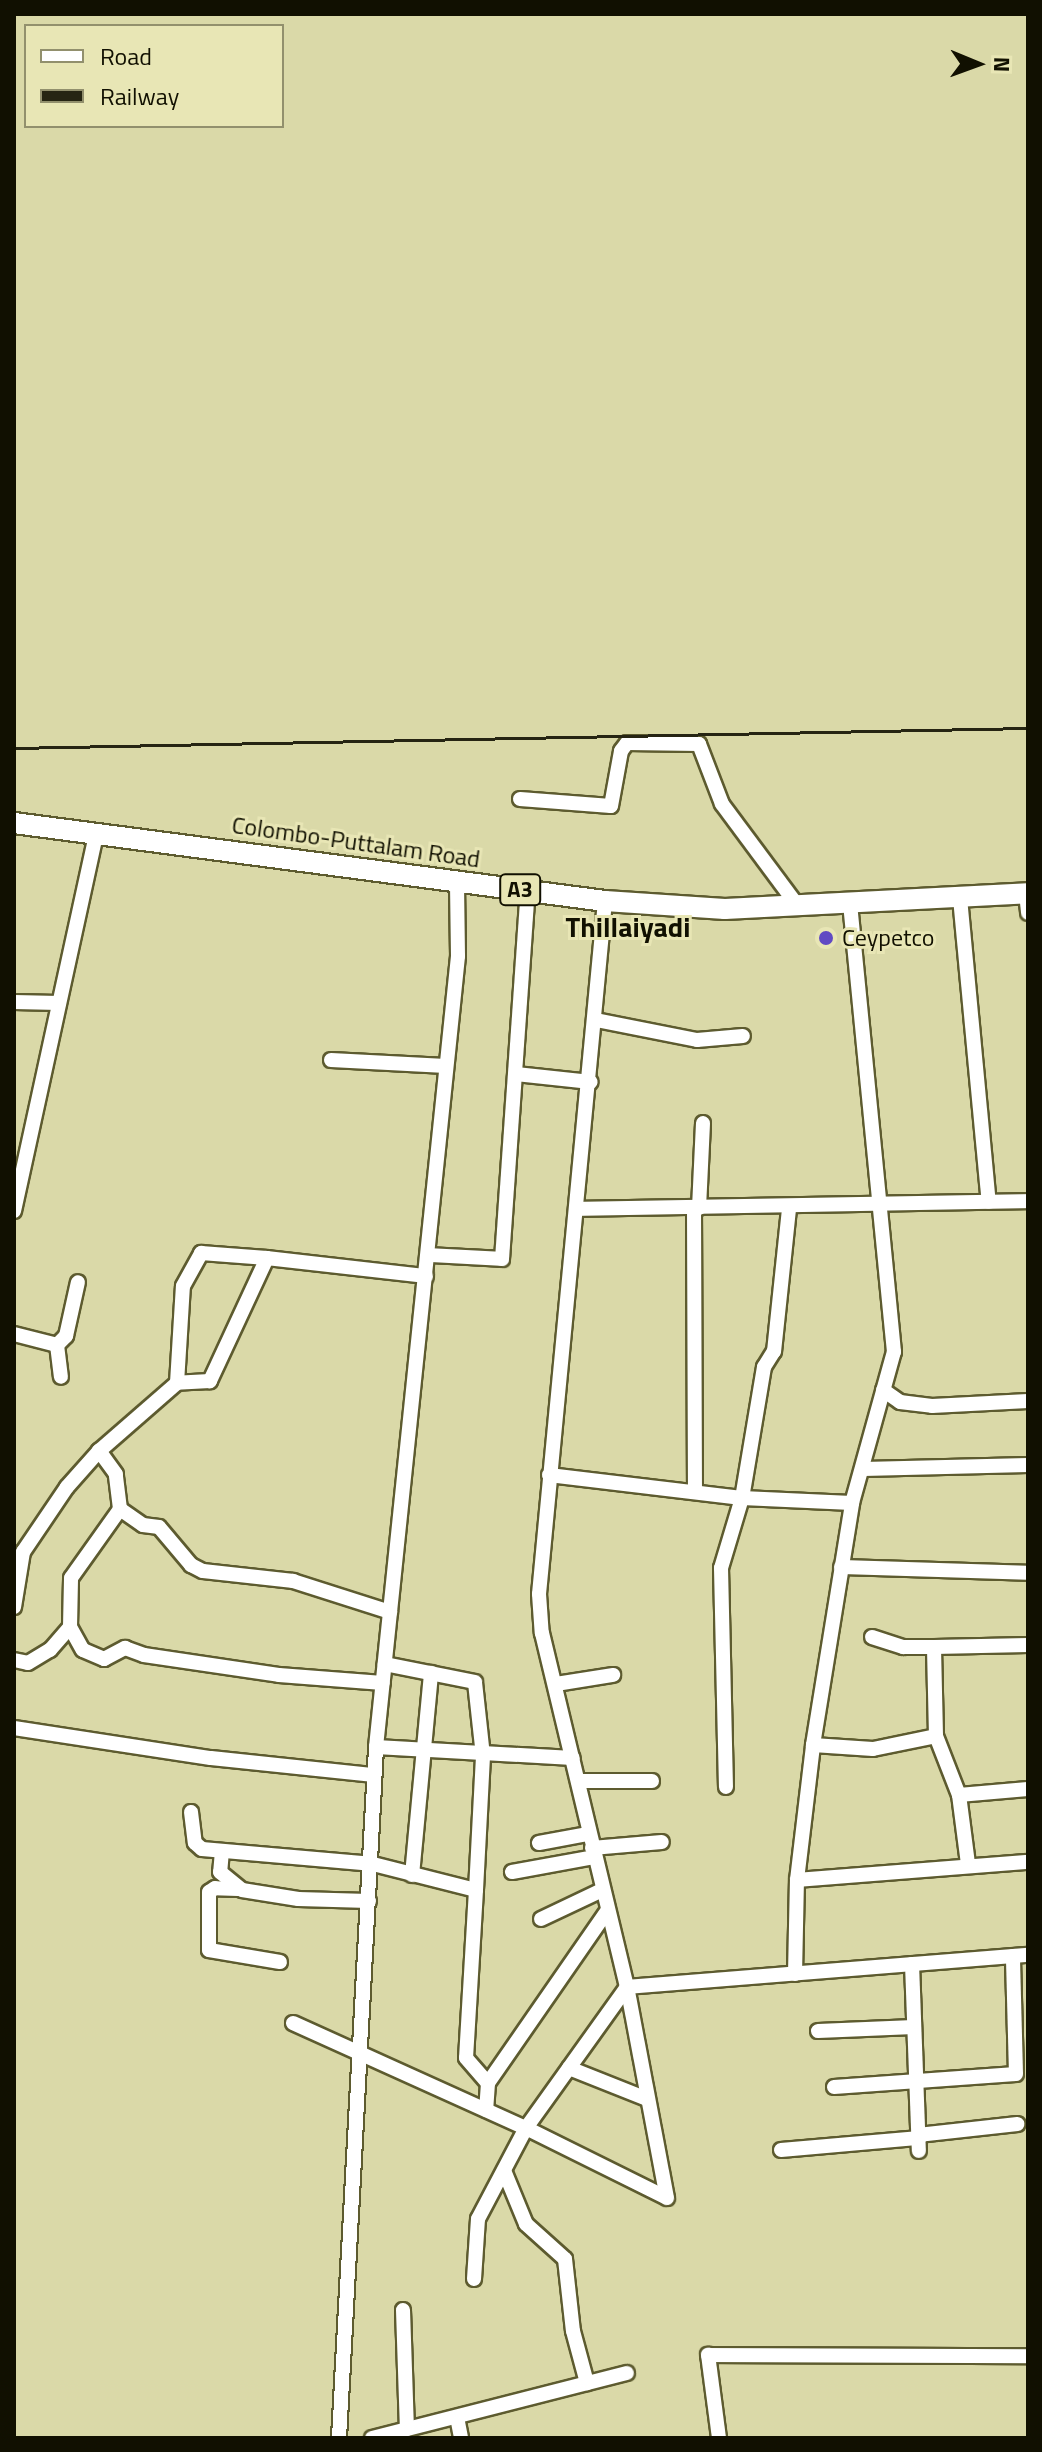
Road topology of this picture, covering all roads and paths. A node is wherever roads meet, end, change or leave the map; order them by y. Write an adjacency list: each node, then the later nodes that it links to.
1 (520, 799): 9 (street)
2 (14, 823): 3 (highway, Colombo-Puttalam Road / A3)
3 (96, 834): 4 (highway, Colombo-Puttalam Road / A3); 12 (street)
4 (457, 881): 5 (highway, Colombo-Puttalam Road / A3); 16 (street)
5 (528, 891): 8 (highway, Colombo-Puttalam Road / A3); 17 (street)
6 (960, 898): 7 (highway, Colombo-Puttalam Road / A3); 10 (highway, Colombo-Puttalam Road / A3); 21 (street)
7 (1027, 900)
8 (605, 901): 9 (highway, Colombo-Puttalam Road / A3); 13 (street)
9 (797, 905): 10 (highway, Colombo-Puttalam Road / A3)
10 (850, 905): 22 (street)
11 (14, 1002): 12 (street)
12 (59, 1003): 26 (street)
13 (596, 1020): 14 (street); 18 (street)
14 (743, 1036)
15 (331, 1060): 16 (street)
16 (446, 1066): 27 (street)
17 (516, 1074): 18 (street); 27 (street)
18 (591, 1082): 24 (street)
19 (703, 1123): 23 (street)
20 (1028, 1201): 21 (street)
21 (989, 1202): 22 (street)
22 (878, 1205): 25 (street); 35 (street)
23 (696, 1208): 24 (street); 25 (street); 41 (street)
24 (577, 1209): 40 (street)
25 (789, 1209): 42 (street)
26 (14, 1211)
27 (429, 1255): 29 (street)
28 (267, 1258): 29 (street); 34 (street); 34 (street)
29 (426, 1276): 48 (street)
30 (78, 1282): 32 (street)
31 (14, 1334): 32 (street)
32 (57, 1345): 33 (street)
33 (61, 1377)
34 (177, 1383): 37 (street)
35 (883, 1390): 36 (street); 39 (street)
36 (1028, 1401)
37 (99, 1451): 44 (street); 47 (street)
38 (1028, 1465): 39 (street)
39 (863, 1469): 43 (street)
40 (549, 1475): 41 (street); 58 (street)
41 (695, 1492): 42 (street)
42 (742, 1498): 43 (street); 69 (street)
43 (852, 1503): 45 (street)
44 (120, 1509): 48 (street); 49 (street)
45 (841, 1567): 46 (street); 61 (street)
46 (1028, 1573)
47 (14, 1607)
48 (390, 1612): 54 (street)
49 (70, 1627): 53 (street); 57 (street)
50 (872, 1637): 52 (street)
51 (1028, 1645): 52 (street)
52 (934, 1647): 60 (street)
53 (14, 1660)
54 (385, 1664): 55 (street); 57 (street)
55 (431, 1673): 63 (street); 64 (street)
56 (613, 1675): 58 (street)
57 (383, 1683): 62 (street)
58 (556, 1684): 65 (street)
59 (14, 1728): 66 (street)
60 (936, 1736): 61 (street); 71 (street)
61 (813, 1745): 82 (street)
62 (376, 1747): 63 (street); 66 (street)
63 (426, 1750): 64 (street); 81 (street)
64 (483, 1756): 65 (street); 84 (street)
65 (573, 1758): 67 (street)
66 (374, 1775): 78 (street)
67 (578, 1781): 68 (street); 75 (street)
68 (652, 1781)
69 (726, 1787)
70 (1028, 1789): 71 (street)
71 (959, 1795): 79 (street)
72 (191, 1812): 76 (street)
73 (662, 1842): 75 (street)
74 (539, 1843): 75 (street)
75 (591, 1846): 80 (street); 85 (street)
76 (222, 1851): 78 (street); 83 (street)
77 (1028, 1862): 79 (street)
78 (373, 1864): 81 (street); 86 (street)
79 (968, 1864): 82 (street)
80 (512, 1872)
81 (412, 1875): 84 (street)
82 (797, 1880): 92 (street)
83 (242, 1890): 86 (street); 90 (street)
84 (476, 1890): 100 (street)
85 (602, 1890): 87 (street); 88 (street)
86 (369, 1901): 97 (street)
87 (607, 1911): 93 (street); 100 (street)
88 (541, 1919)
89 (1021, 1955): 91 (street); 99 (street)
90 (280, 1962)
91 (912, 1964): 92 (street); 95 (street)
92 (795, 1974): 93 (street)
93 (627, 1987): 98 (street); 102 (street)
94 (293, 2023): 97 (street)
95 (914, 2027): 96 (street); 99 (street)
96 (818, 2031)
97 (361, 2055): 103 (street); 116 (street)
98 (569, 2068): 102 (street); 105 (street)
99 (916, 2082): 101 (street); 106 (street)
100 (488, 2083): 103 (street)
101 (834, 2087)
102 (647, 2099): 105 (street)
103 (486, 2110): 105 (street)
104 (1017, 2124): 106 (street)
105 (526, 2128): 108 (street)
106 (919, 2142): 107 (street)
107 (781, 2150)
108 (505, 2173): 109 (street); 113 (street)
109 (474, 2279)
110 (403, 2310): 115 (street)
111 (1028, 2356): 119 (street)
112 (627, 2373): 113 (street)
113 (587, 2383): 114 (street)
114 (457, 2417): 115 (street); 118 (street)
115 (403, 2433): 117 (street)
116 (339, 2438)
117 (372, 2438)
118 (461, 2438)
119 (719, 2438)

